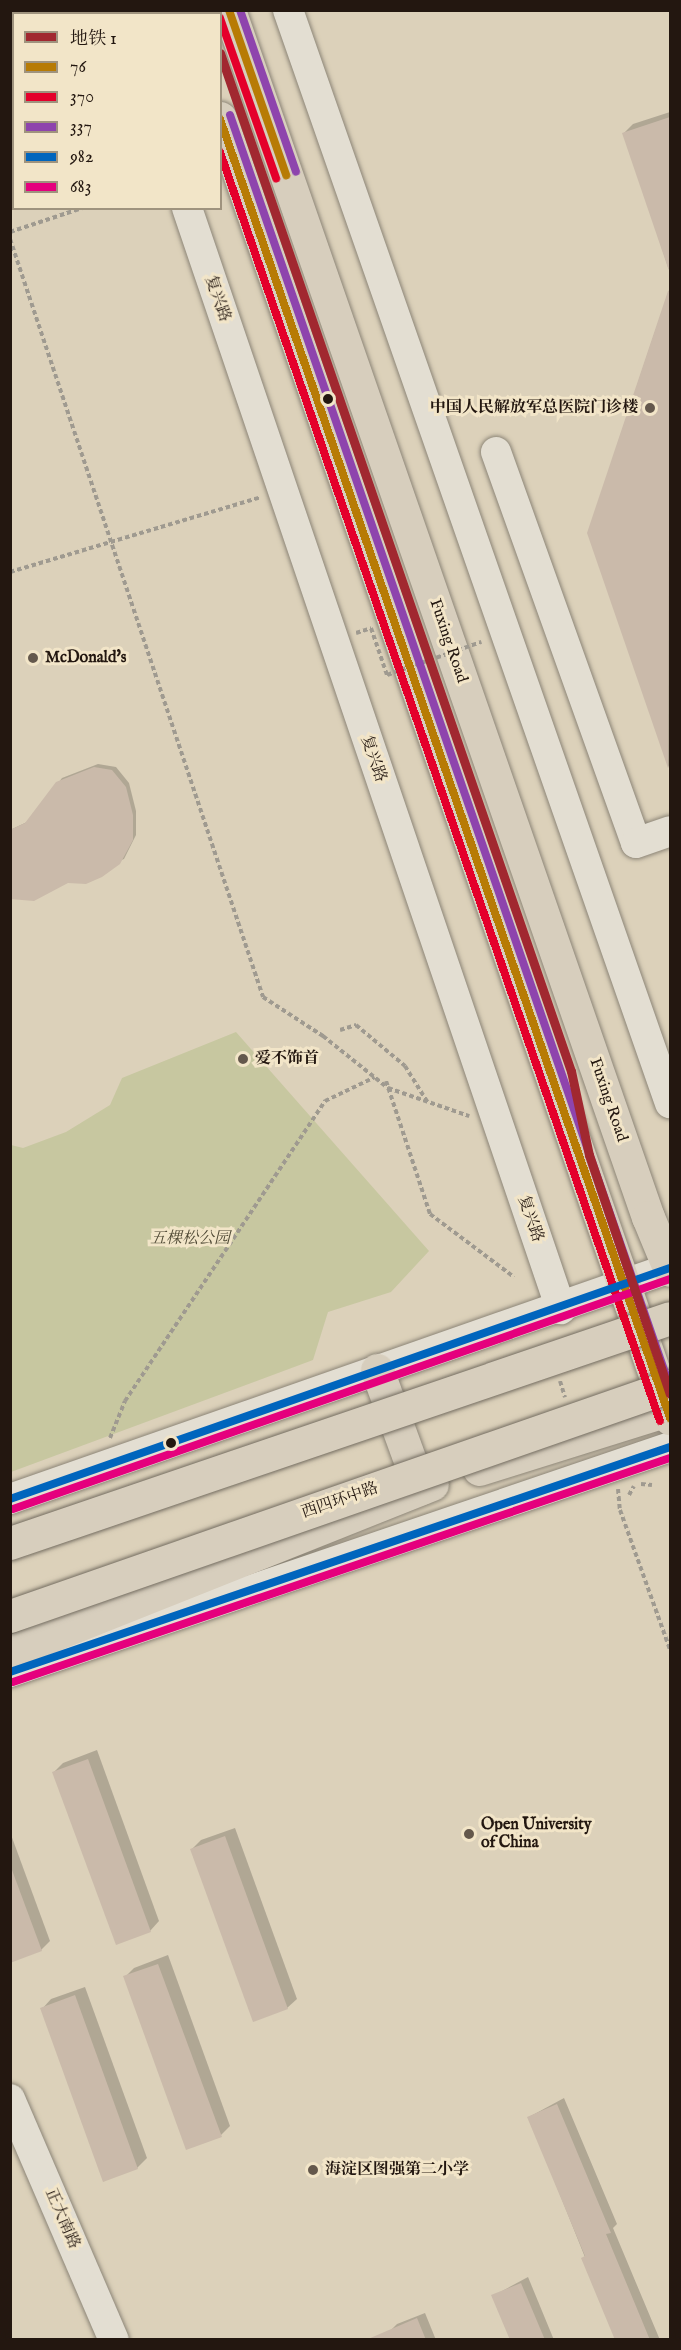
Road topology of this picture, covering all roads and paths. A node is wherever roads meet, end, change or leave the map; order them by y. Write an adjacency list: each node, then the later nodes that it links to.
1 (230, 10): 22 (highway, Fuxing Road)
2 (288, 10): 20 (street)
3 (222, 124): 24 (highway)
4 (76, 210): 6 (path)
5 (188, 210): 9 (street, 复兴路)
6 (10, 232)
7 (10, 239): 10 (path)
8 (496, 452): 14 (street)
9 (282, 490): 10 (path); 21 (street, 复兴路)
10 (111, 542): 11 (path); 16 (path)
11 (10, 572)
12 (370, 628): 13 (path, bridge)
13 (481, 642)
14 (670, 831)
15 (340, 1030): 19 (path)
16 (375, 1077): 18 (path); 32 (path)
17 (386, 1082): 18 (path)
18 (388, 1088): 19 (path); 23 (path)
19 (428, 1103): 21 (path)
20 (670, 1103)
21 (498, 1125): 25 (street, 复兴路)
22 (670, 1269): 24 (street)
23 (514, 1277)
24 (623, 1284): 25 (street); 29 (highway)
25 (561, 1309): 27 (street)
26 (670, 1318): 37 (highway, bridge)
27 (377, 1370): 32 (street); 34 (highway)
28 (559, 1375): 30 (path)
29 (670, 1405): 34 (highway); 38 (highway, 西四环中路, bridge)
30 (568, 1407)
31 (670, 1447): 40 (street)
32 (97, 1469): 36 (street)
33 (652, 1485): 35 (path)
34 (420, 1488): 39 (highway)
35 (628, 1495)
36 (10, 1498)
37 (10, 1543)
38 (10, 1616)
39 (10, 1652)
40 (10, 1672)
41 (10, 2099): 42 (street, 正大南路)
42 (114, 2340)

